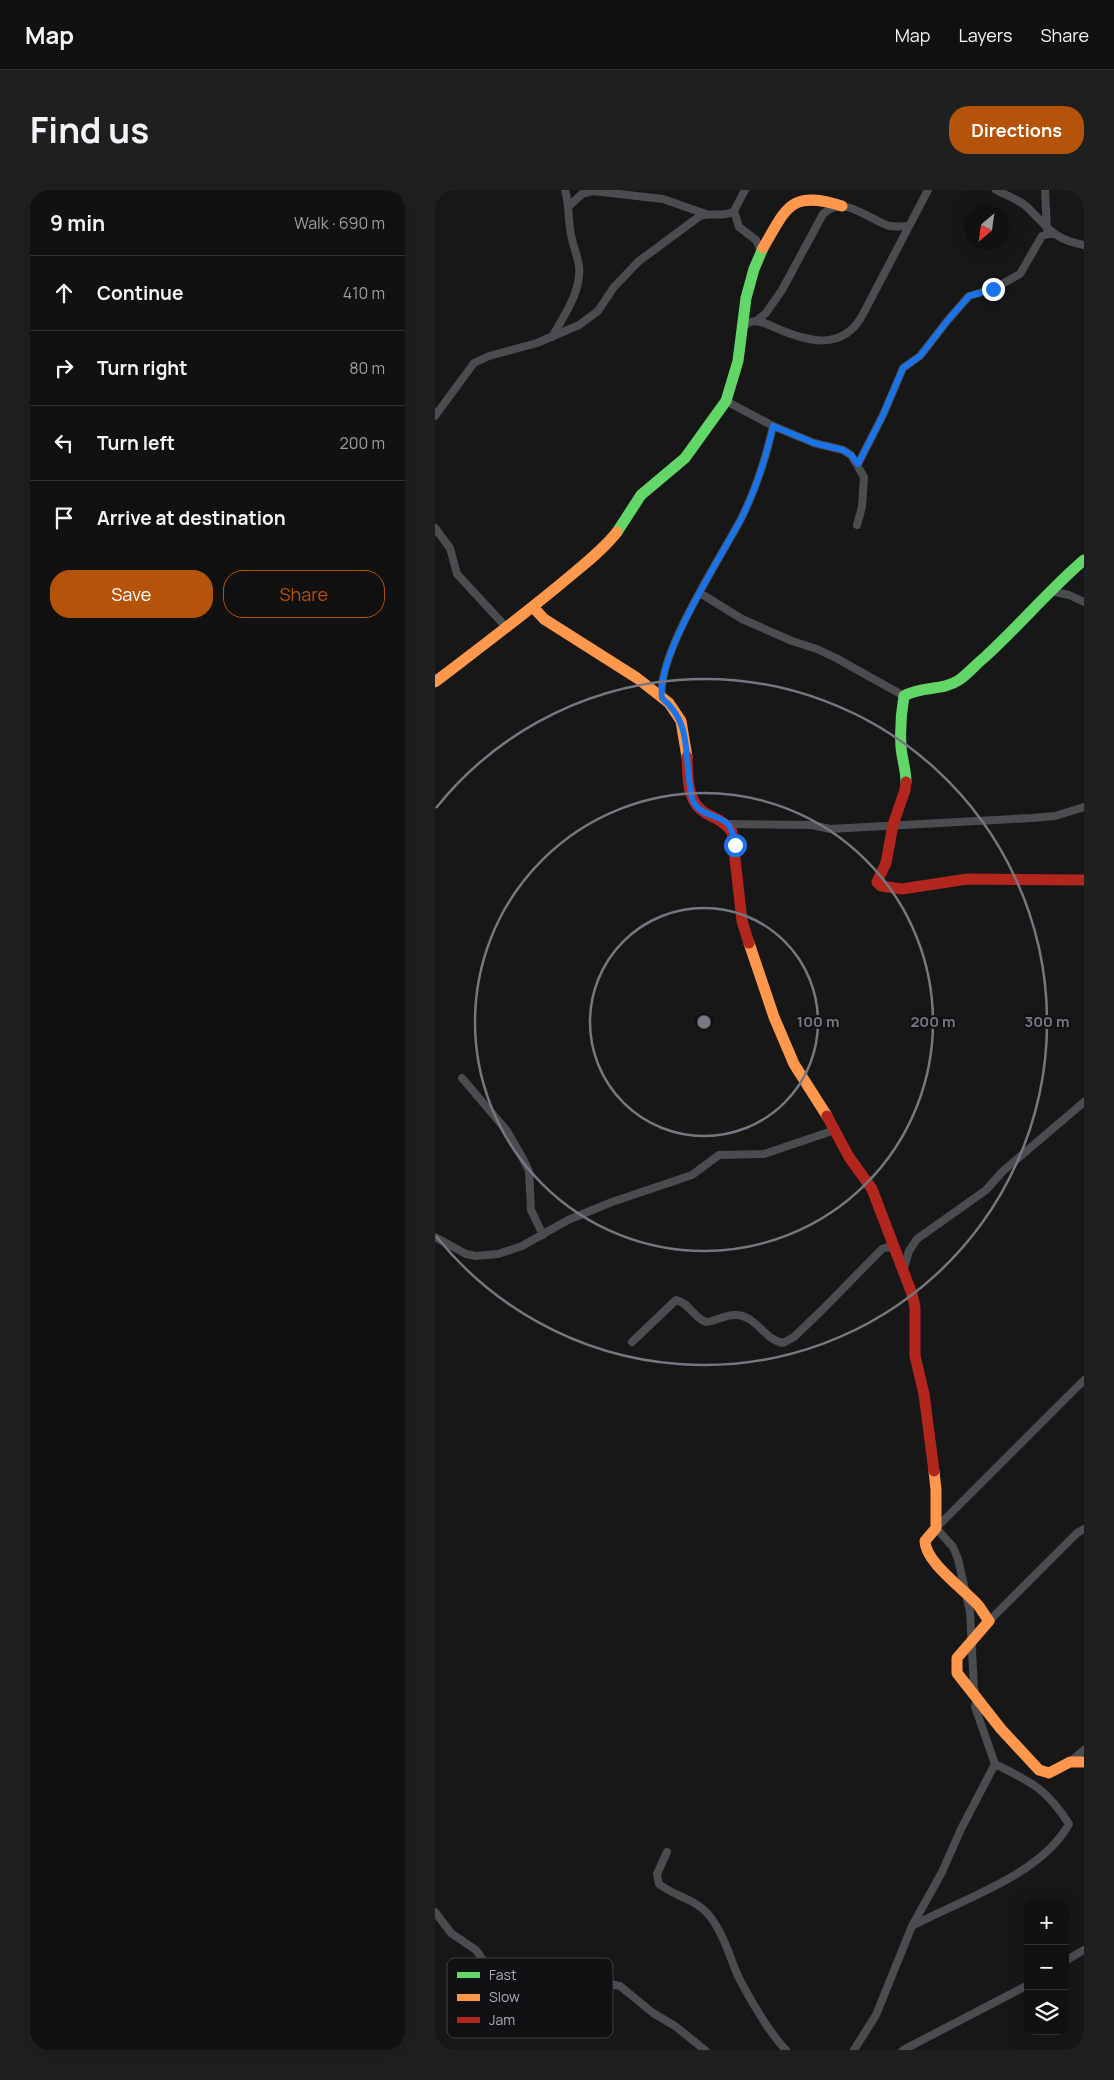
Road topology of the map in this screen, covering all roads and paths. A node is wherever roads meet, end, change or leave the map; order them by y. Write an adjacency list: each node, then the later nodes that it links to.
1 (565, 190): 8 (street)
2 (660, 190): 7 (street)
3 (745, 190): 10 (street)
4 (928, 190): 12 (street)
5 (996, 190): 13 (street)
6 (1045, 190): 13 (street)
7 (663, 199): 8 (street); 11 (street)
8 (569, 206): 18 (street)
9 (842, 206): 12 (street); 15 (street); 16 (street)
10 (734, 211): 11 (street); 15 (street)
11 (706, 214): 18 (street)
12 (909, 226): 16 (street)
13 (1050, 231): 14 (street); 22 (street)
14 (1084, 245)
15 (761, 251): 17 (street)
16 (756, 321): 17 (street)
17 (744, 326): 19 (street)
18 (552, 337): 20 (street)
19 (726, 400): 21 (street); 29 (street)
20 (435, 416)
21 (773, 426): 22 (street); 27 (street)
22 (858, 464): 23 (street)
23 (857, 525)
24 (435, 528): 30 (street)
25 (1084, 560): 26 (street)
26 (1050, 591): 28 (street); 32 (street)
27 (700, 592): 32 (street); 33 (street)
28 (1084, 602)
29 (533, 607): 30 (street); 33 (street)
30 (507, 628): 31 (street)
31 (435, 682)
32 (904, 696): 36 (street)
33 (662, 698): 35 (street)
34 (1084, 807): 36 (street)
35 (728, 824): 36 (street); 40 (street)
36 (893, 824): 37 (street)
37 (1084, 880)
38 (462, 1078): 41 (street)
39 (1084, 1102): 44 (street)
40 (835, 1130): 41 (street); 43 (street)
41 (543, 1235): 42 (street)
42 (435, 1237)
43 (896, 1249): 44 (street); 45 (street)
44 (903, 1271): 47 (street)
45 (632, 1342)
46 (1084, 1380): 47 (street)
47 (936, 1528): 49 (street); 49 (street)
48 (1084, 1529): 50 (street)
49 (965, 1593): 50 (street); 51 (street)
50 (989, 1621): 51 (street)
51 (973, 1642): 52 (street); 52 (street)
52 (977, 1699): 54 (street); 56 (street)
53 (1084, 1750): 54 (street)
54 (1070, 1762): 55 (street)
55 (1084, 1762)
56 (995, 1764): 59 (street); 59 (street)
57 (667, 1852): 66 (street)
58 (435, 1912): 61 (street)
59 (912, 1926): 67 (street)
60 (1084, 1950): 62 (street)
61 (481, 1958)
62 (1069, 1959)
63 (613, 1985): 65 (street)
64 (1024, 1987): 68 (street)
65 (705, 2050)
66 (786, 2050)
67 (853, 2050)
68 (903, 2050)

